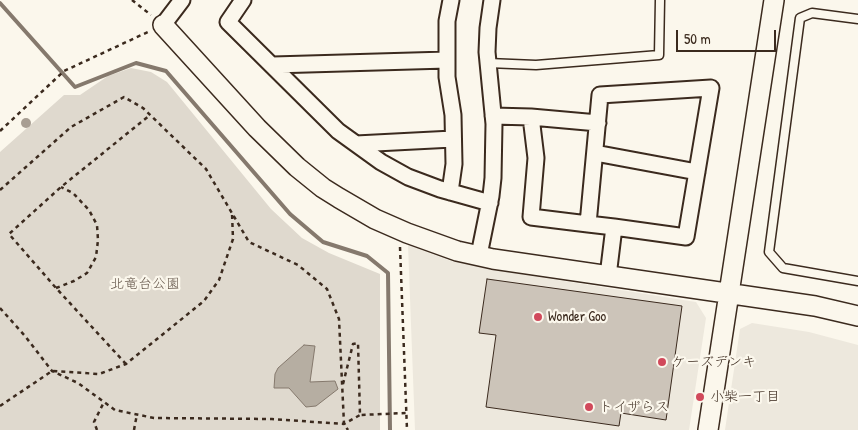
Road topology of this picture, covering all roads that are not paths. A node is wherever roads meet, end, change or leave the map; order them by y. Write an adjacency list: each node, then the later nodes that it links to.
1 (182, 0): 8 (street)
2 (243, 0): 11 (street)
3 (451, 0): 9 (street)
4 (492, 0): 10 (street)
5 (660, 0): 10 (lane)
6 (774, 0): 26 (street)
7 (858, 19): 25 (lane)
8 (163, 25): 23 (street)
9 (447, 60): 11 (street); 15 (street)
10 (488, 62): 12 (street)
11 (273, 65): 16 (street)
12 (493, 116): 13 (street); 20 (street)
13 (531, 117): 14 (street); 21 (street)
14 (598, 123): 17 (street); 18 (street)
15 (453, 139): 16 (street); 19 (street)
16 (356, 144): 19 (street)
17 (595, 153): 18 (street); 21 (street)
18 (697, 172): 22 (street)
19 (450, 192): 20 (street)
20 (490, 204): 23 (street)
21 (588, 224): 22 (street)
22 (614, 227): 24 (street)
23 (479, 256): 24 (street)
24 (608, 276): 26 (street)
25 (858, 281)
26 (729, 294): 27 (street); 28 (street)
27 (858, 316)
28 (708, 430)

